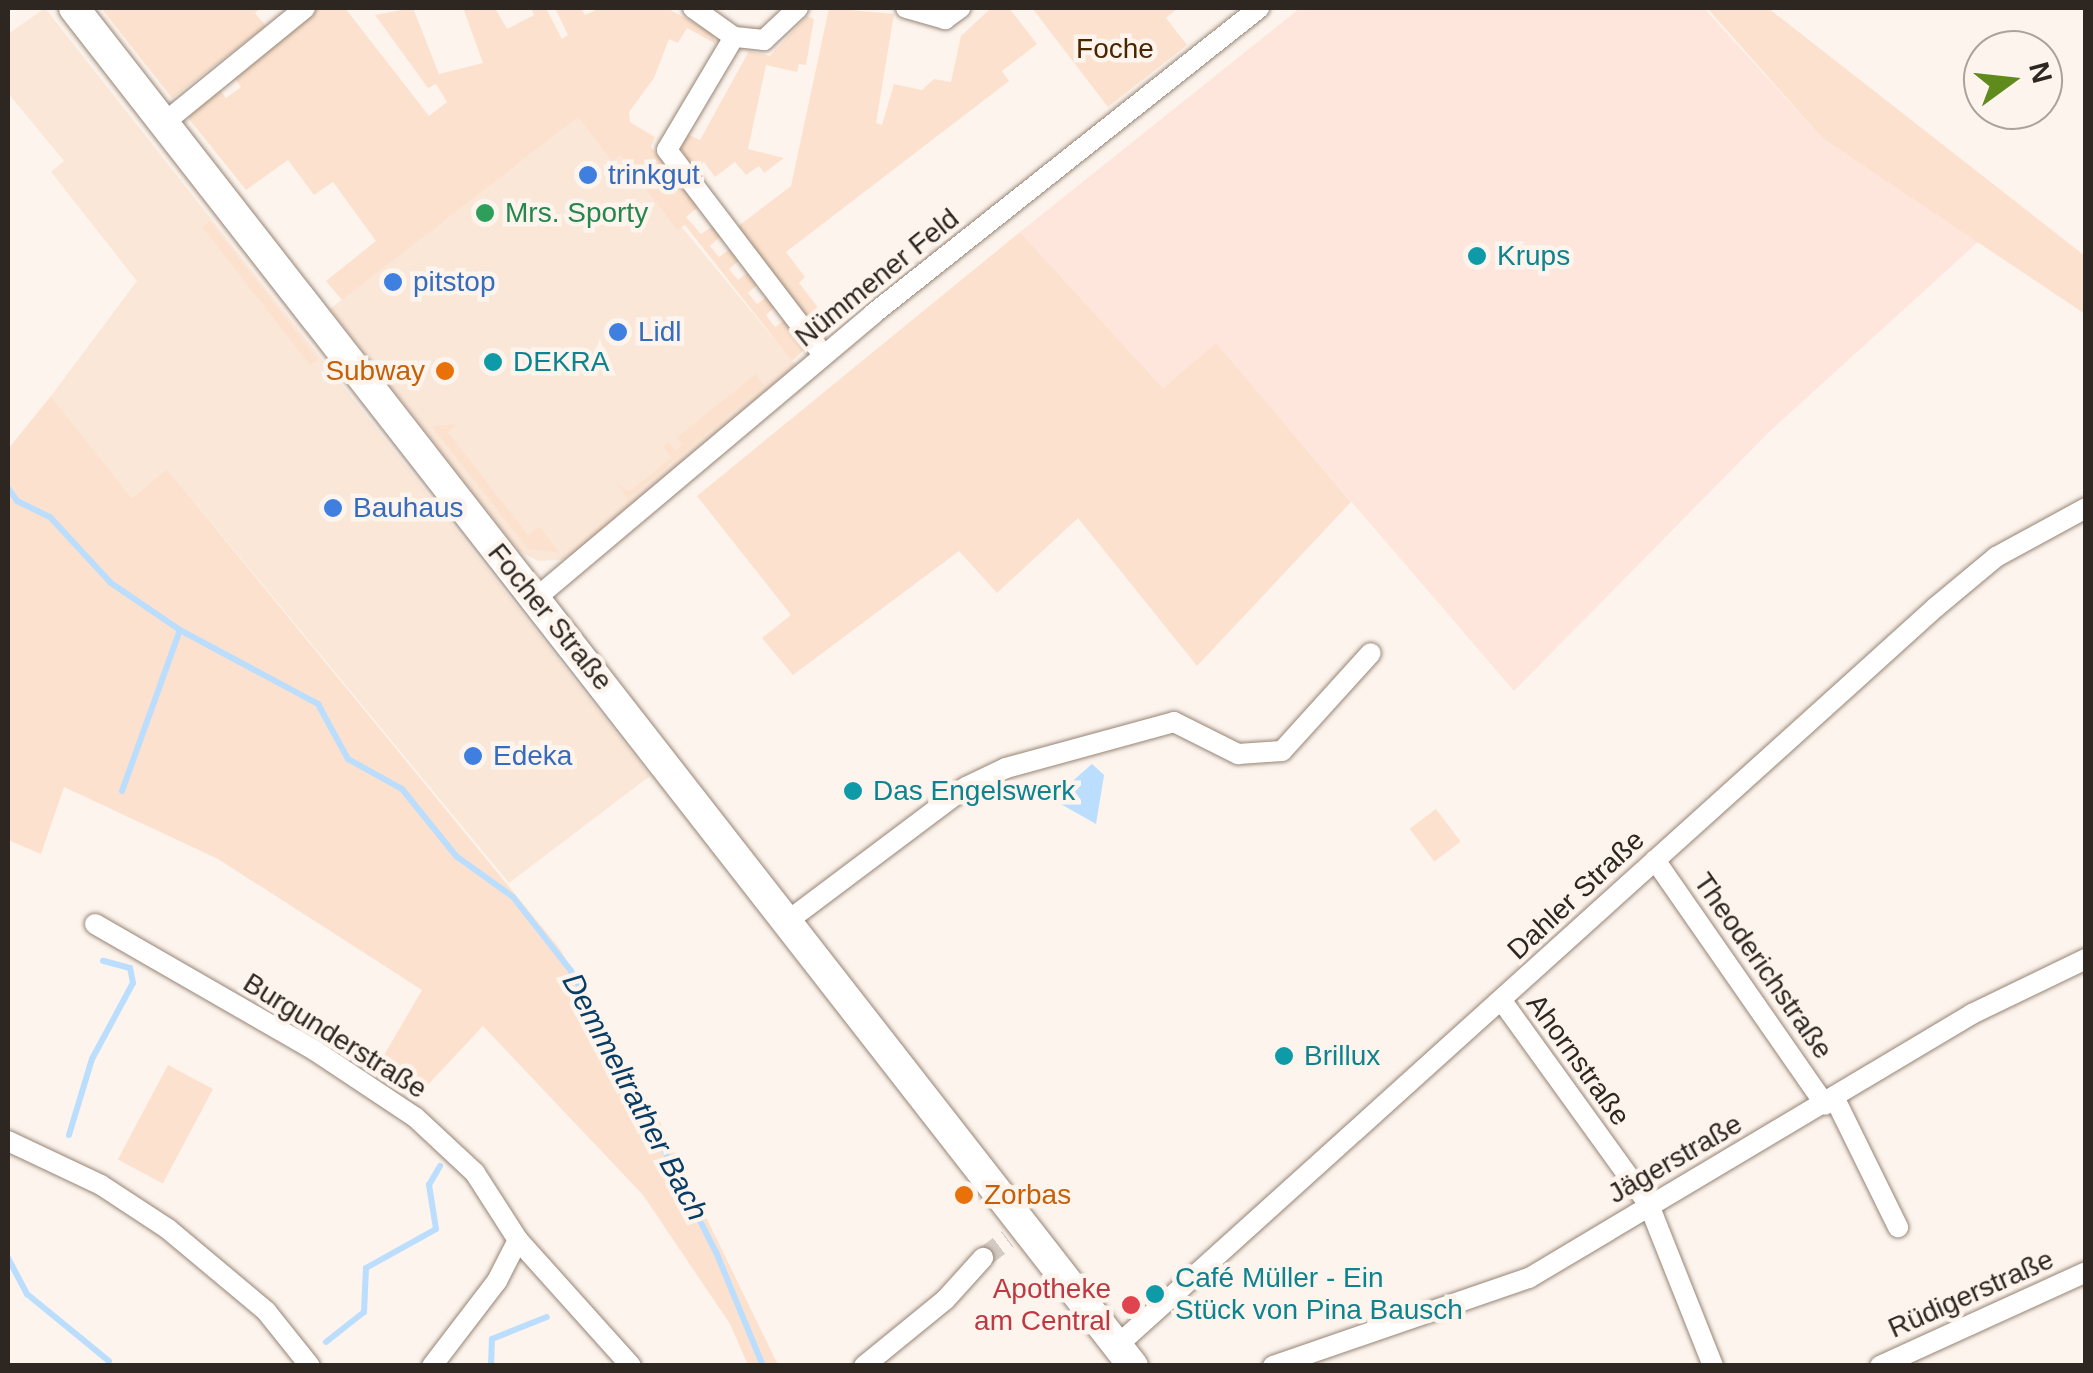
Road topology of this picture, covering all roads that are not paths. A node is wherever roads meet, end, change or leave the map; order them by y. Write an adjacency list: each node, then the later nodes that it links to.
1 (74, 8): 9 (main road, Focher Straße)
2 (305, 8): 9 (street)
3 (693, 8): 8 (street)
4 (798, 8): 8 (street)
5 (906, 8): 6 (street)
6 (960, 8)
7 (1259, 8): 10 (street, Nümmener Feld)
8 (734, 38): 10 (street)
9 (164, 123): 12 (main road, Focher Straße)
10 (823, 356): 12 (street, Nümmener Feld)
11 (2082, 514): 14 (street, Dahler Straße)
12 (535, 599): 15 (main road, Focher Straße)
13 (1370, 653): 15 (street)
14 (1655, 860): 18 (street, Dahler Straße); 19 (street, Theoderichstraße)
15 (790, 920): 26 (main road, Focher Straße)
16 (95, 924): 23 (street, Burgunderstraße)
17 (2086, 959): 19 (street, Jägerstraße)
18 (1502, 1001): 21 (street, Ahornstraße); 26 (street, Dahler Straße)
19 (1830, 1102): 21 (street, Jägerstraße); 22 (street, Theoderichstraße)
20 (8, 1141): 27 (street)
21 (1649, 1205): 31 (street, Jägerstraße); 32 (street, Ahornstraße)
22 (1898, 1226)
23 (518, 1240): 28 (street); 29 (street, Burgunderstraße)
24 (983, 1258): 30 (street)
25 (2086, 1272): 33 (street, Rüdigerstraße)
26 (1131, 1358)
27 (310, 1366)
28 (432, 1366)
29 (631, 1366)
30 (864, 1366)
31 (1273, 1366)
32 (1714, 1366)
33 (1880, 1366)

